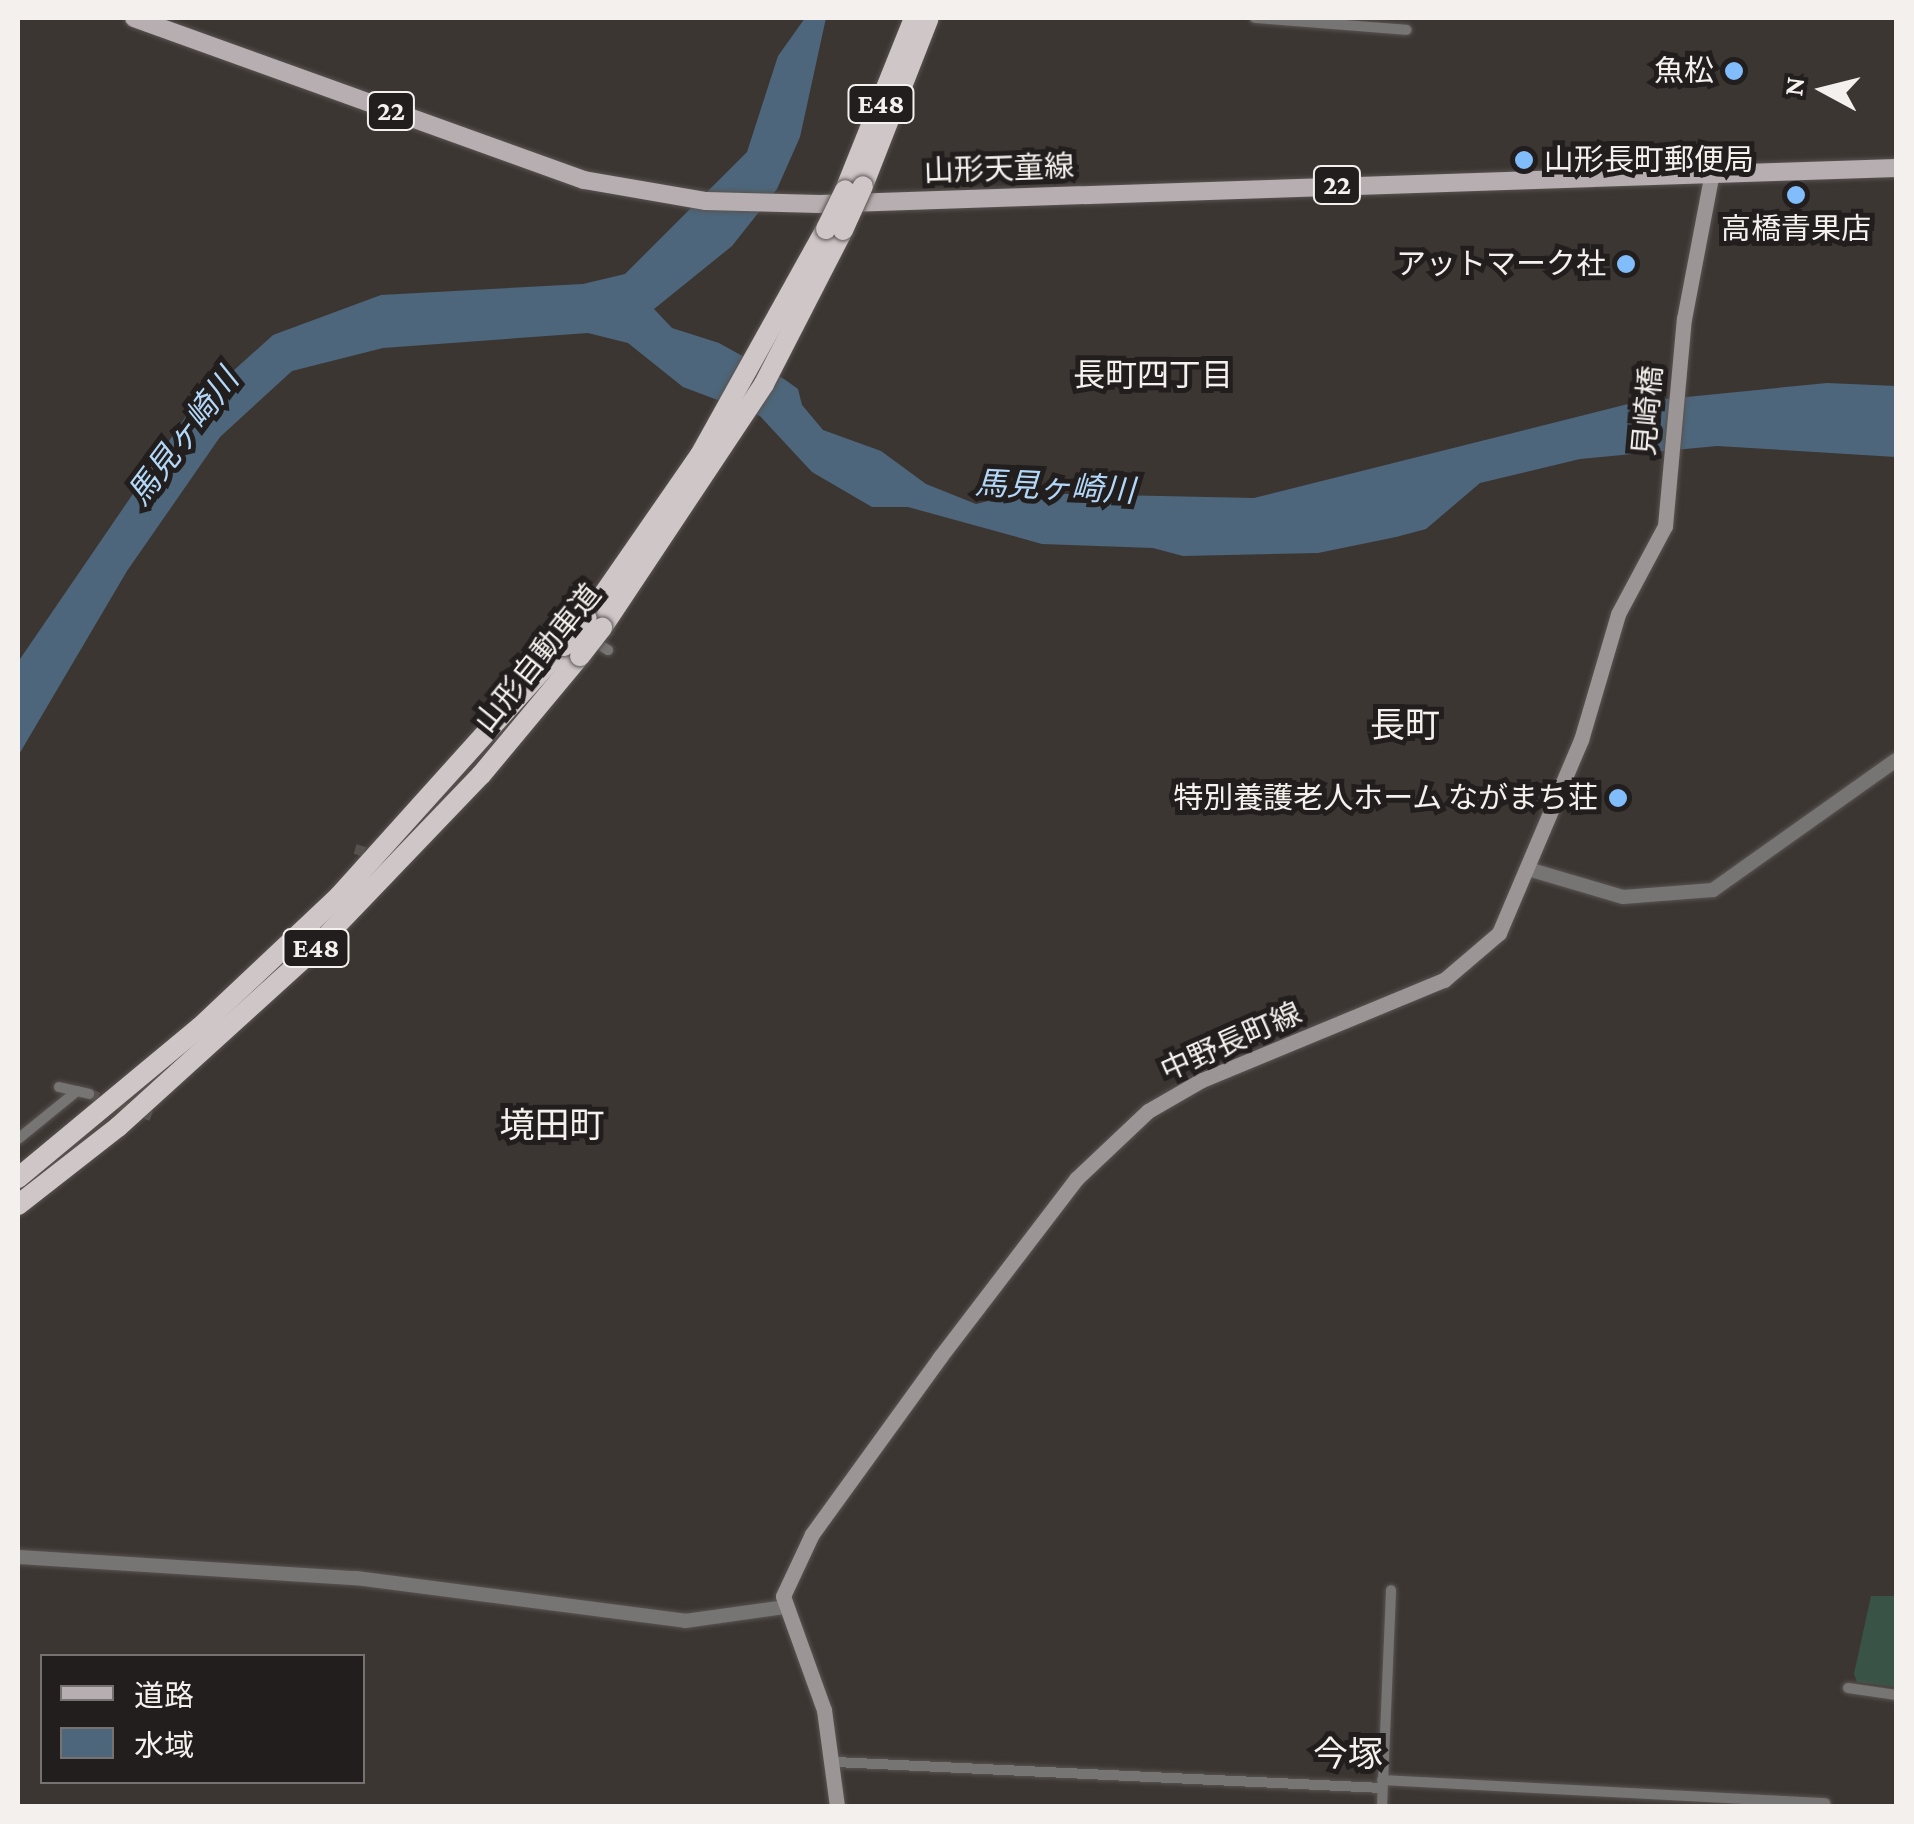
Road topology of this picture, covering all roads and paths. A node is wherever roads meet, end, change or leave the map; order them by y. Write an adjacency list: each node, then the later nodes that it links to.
1 (134, 18): 7 (main road, 山形天童線 / 22)
2 (914, 18): 8 (highway, 山形自動車道 / E48)
3 (929, 18): 8 (highway, 山形自動車道 / E48)
4 (1255, 18): 5 (street)
5 (1407, 30)
6 (1896, 168): 7 (main road, 山形天童線 / 22)
7 (1712, 172): 9 (main road, 見崎橋)
8 (854, 188): 10 (highway, 山形自動車道 / E48, bridge)
9 (1667, 507): 12 (main road, 中野長町線)
10 (572, 651): 15 (highway, 山形自動車道 / E48); 16 (highway, 山形自動車道 / E48)
11 (1896, 760): 12 (street)
12 (1528, 869): 19 (main road, 中野長町線)
13 (59, 1086): 14 (street)
14 (18, 1139)
15 (18, 1178)
16 (18, 1205)
17 (18, 1557): 19 (street)
18 (1391, 1590): 23 (street)
19 (784, 1607): 22 (main road)
20 (1848, 1688): 21 (street)
21 (1896, 1695)
22 (835, 1762): 23 (street); 25 (main road)
23 (1382, 1784): 24 (street); 26 (street)
24 (1825, 1803)
25 (837, 1806)
26 (1382, 1806)

